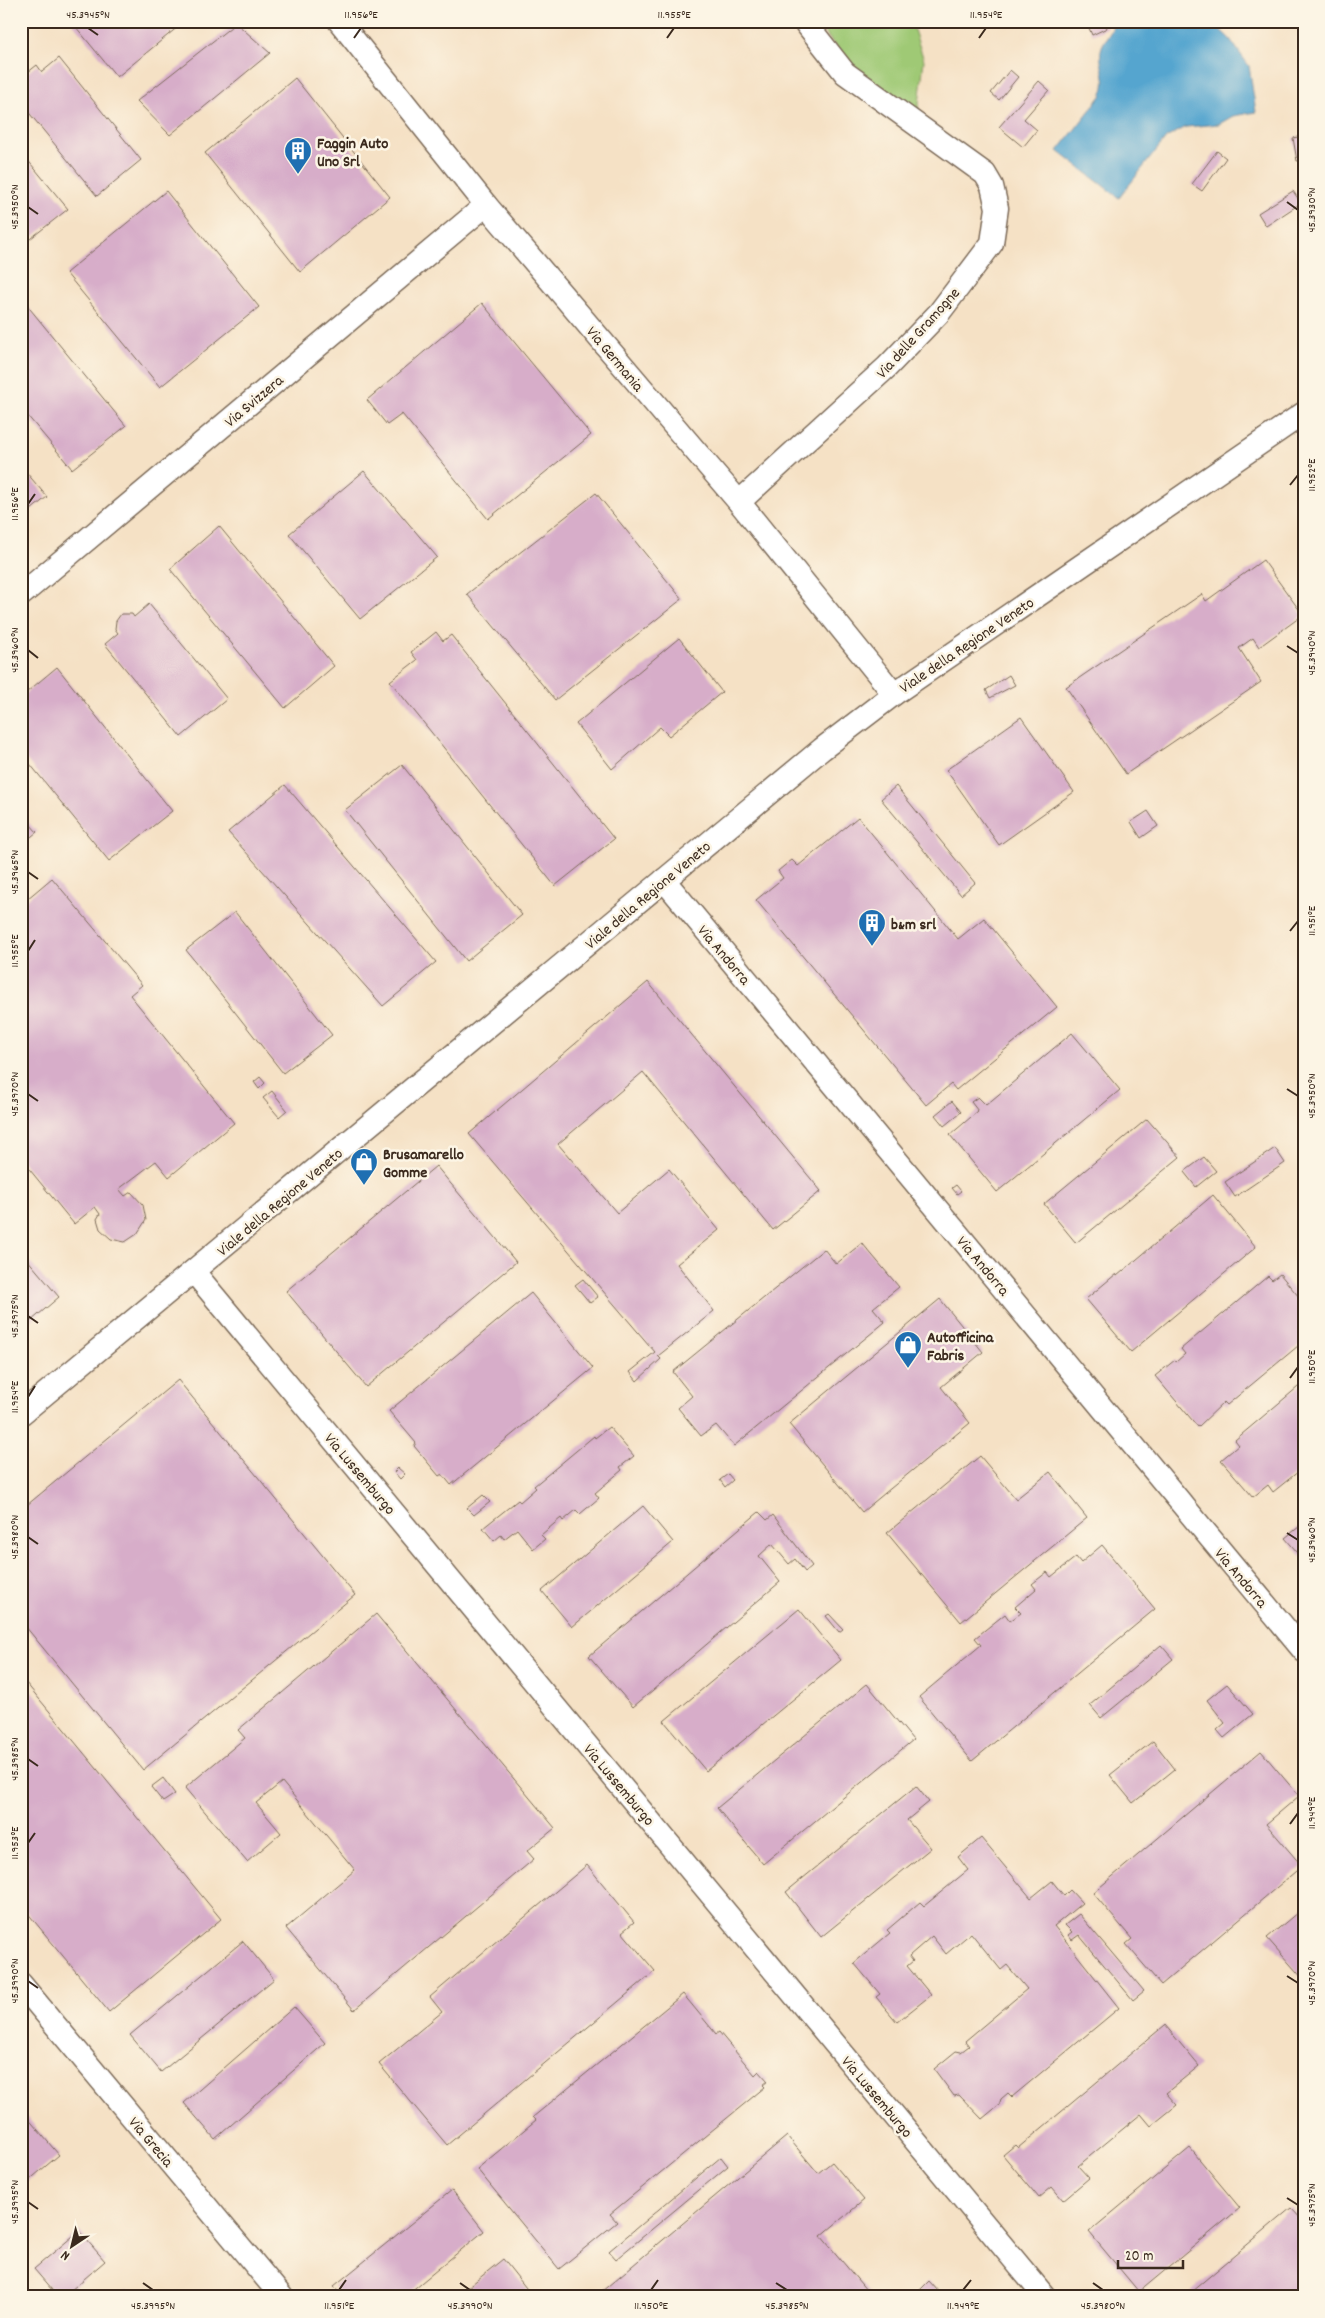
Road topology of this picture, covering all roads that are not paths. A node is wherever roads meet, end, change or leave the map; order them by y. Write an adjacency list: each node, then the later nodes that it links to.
1 (339, 21): 3 (street, Via Germania)
2 (804, 21): 5 (street, Via delle Gramogne)
3 (486, 205): 5 (street, Via Germania); 6 (street, Via Svizzera)
4 (1301, 421): 7 (street, Viale della Regione Veneto)
5 (739, 502): 7 (street, Via Germania)
6 (21, 594)
7 (894, 694): 8 (street, Viale della Regione Veneto)
8 (664, 880): 9 (street, Viale della Regione Veneto); 11 (street, Via Andorra)
9 (194, 1272): 10 (street, Viale della Regione Veneto); 14 (street, Via Lussemburgo)
10 (21, 1414)
11 (1304, 1651)
12 (21, 1984): 13 (street, Via Grecia)
13 (282, 2297)
14 (1045, 2297)

